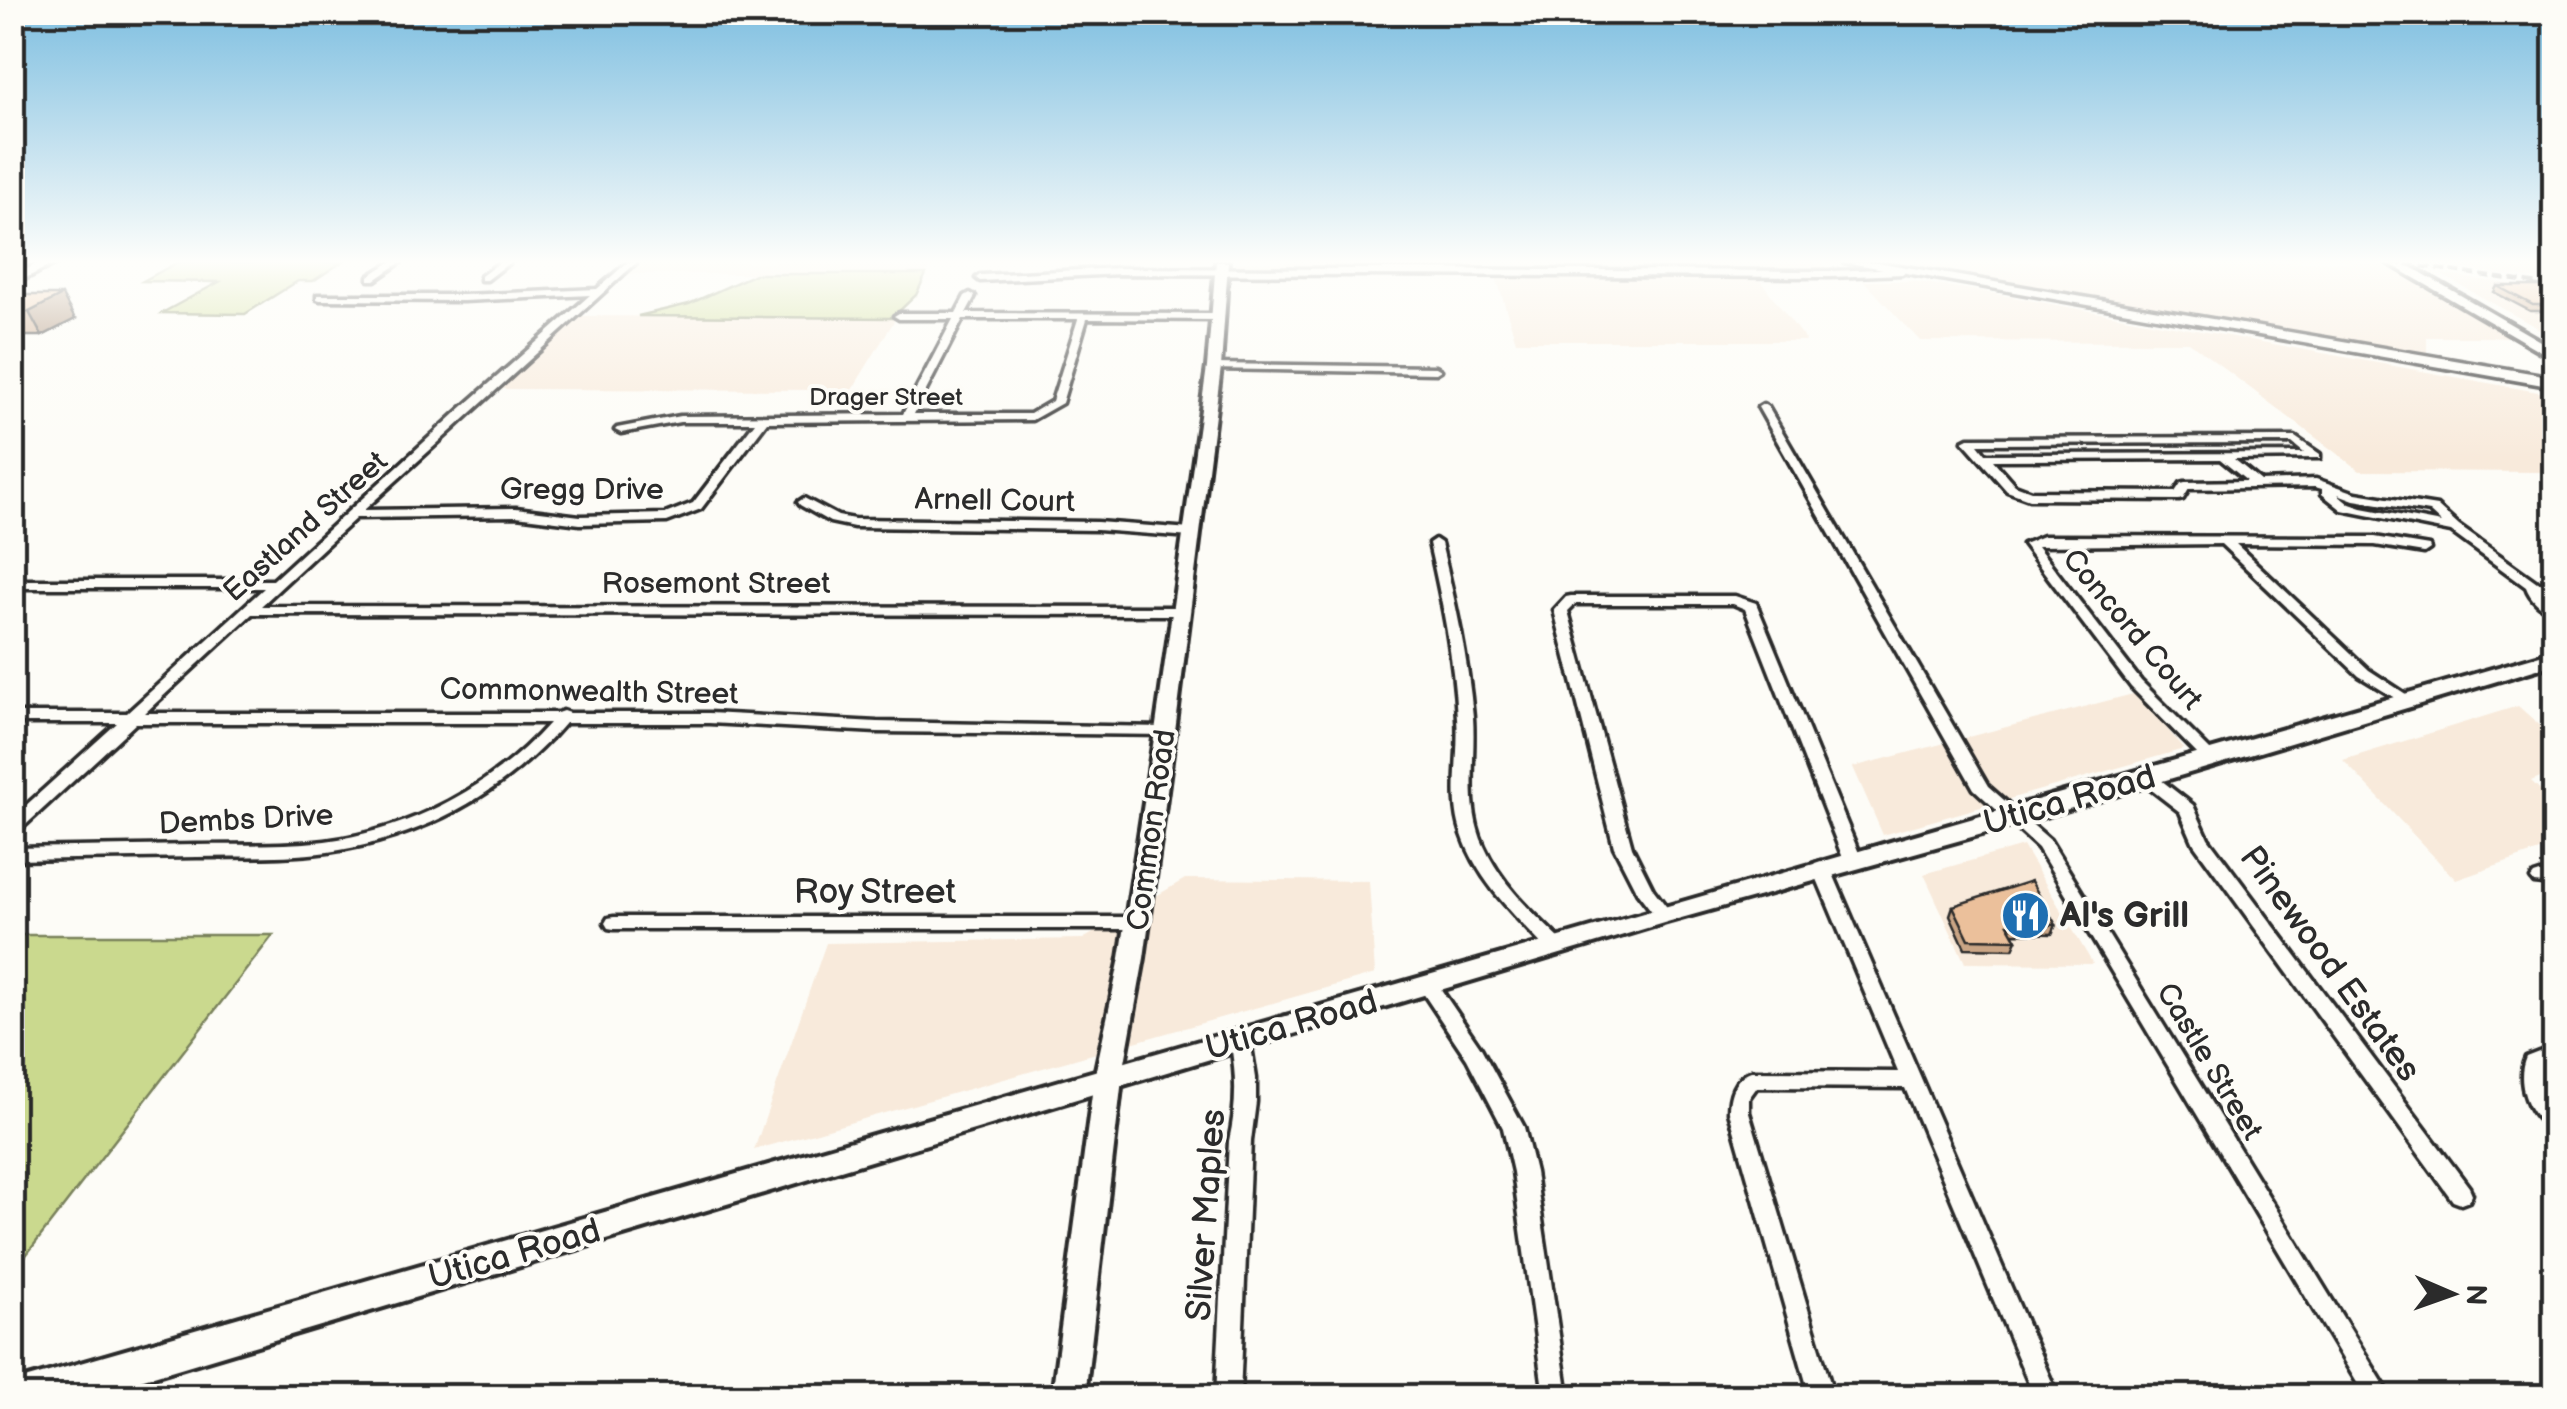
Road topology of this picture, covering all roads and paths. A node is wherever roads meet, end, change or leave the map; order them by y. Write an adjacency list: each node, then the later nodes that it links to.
1 (560, 328): 20 (street, Eastland Street)
2 (954, 328): 13 (street)
3 (1080, 328): 13 (street, Drager Street)
4 (1216, 328): 8 (street, Common Road)
5 (2235, 328): 10 (main road)
6 (2507, 328): 7 (main road)
7 (2554, 355)
8 (1214, 367): 9 (street); 22 (street, Common Road)
9 (1436, 370)
10 (2554, 382)
11 (1763, 407): 41 (street, Castle Street)
12 (762, 419): 13 (street, Drager Street); 14 (street, Drager Street); 20 (street, Gregg Drive)
13 (906, 419)
14 (622, 430)
15 (2224, 456): 16 (street); 16 (street); 17 (street)
16 (1983, 457): 17 (street)
17 (2256, 483): 18 (street)
18 (2316, 484): 21 (street); 21 (street)
19 (804, 502): 22 (street, Arnell Court)
20 (356, 514): 27 (street, Eastland Street)
21 (2456, 529): 28 (street)
22 (1191, 533): 32 (street, Common Road)
23 (2224, 540): 25 (street, Concord Court); 34 (street); 39 (street, Concord Court)
24 (1435, 544): 49 (street)
25 (2424, 549)
26 (12, 584): 27 (street)
27 (279, 584): 31 (street, Eastland Street)
28 (2532, 585): 29 (street); 30 (street)
29 (2554, 594)
30 (2554, 609)
31 (250, 610): 32 (street, Rosemont Street); 37 (street, Eastland Street)
32 (1181, 611): 38 (street, Common Road)
33 (2554, 657): 34 (main road, Utica Road)
34 (2408, 700): 39 (main road, Utica Road)
35 (563, 716): 37 (street, Commonwealth Street); 38 (street, Commonwealth Street); 43 (street, Dembs Drive)
36 (12, 718): 37 (street, Commonwealth Street)
37 (133, 718): 42 (street, Eastland Street)
38 (1165, 732): 48 (street, Common Road)
39 (2210, 758): 40 (main road, Utica Road)
40 (2146, 776): 41 (main road, Utica Road); 56 (street, Pinewood Estates)
41 (2013, 817): 44 (main road, Utica Road); 63 (street, Castle Street)
42 (12, 828)
43 (12, 854)
44 (1852, 858): 45 (main road, Utica Road); 46 (street)
45 (1821, 867): 46 (main road, Utica Road); 54 (street)
46 (1662, 914): 49 (main road, Utica Road)
47 (614, 923): 48 (street, Roy Street)
48 (1137, 923): 53 (street, Common Road)
49 (1555, 946): 50 (main road, Utica Road)
50 (1427, 984): 51 (main road, Utica Road); 60 (street)
51 (1240, 1040): 53 (main road, Utica Road); 59 (street, Silver Maples)
52 (2554, 1054): 55 (street)
53 (1108, 1078): 57 (main road, Utica Road); 58 (street, Common Road)
54 (1911, 1080): 61 (street); 62 (street)
55 (2554, 1121)
56 (2461, 1194)
57 (28, 1396)
58 (1068, 1396)
59 (1228, 1396)
60 (1556, 1396)
61 (1822, 1396)
62 (2046, 1396)
63 (2379, 1396)

